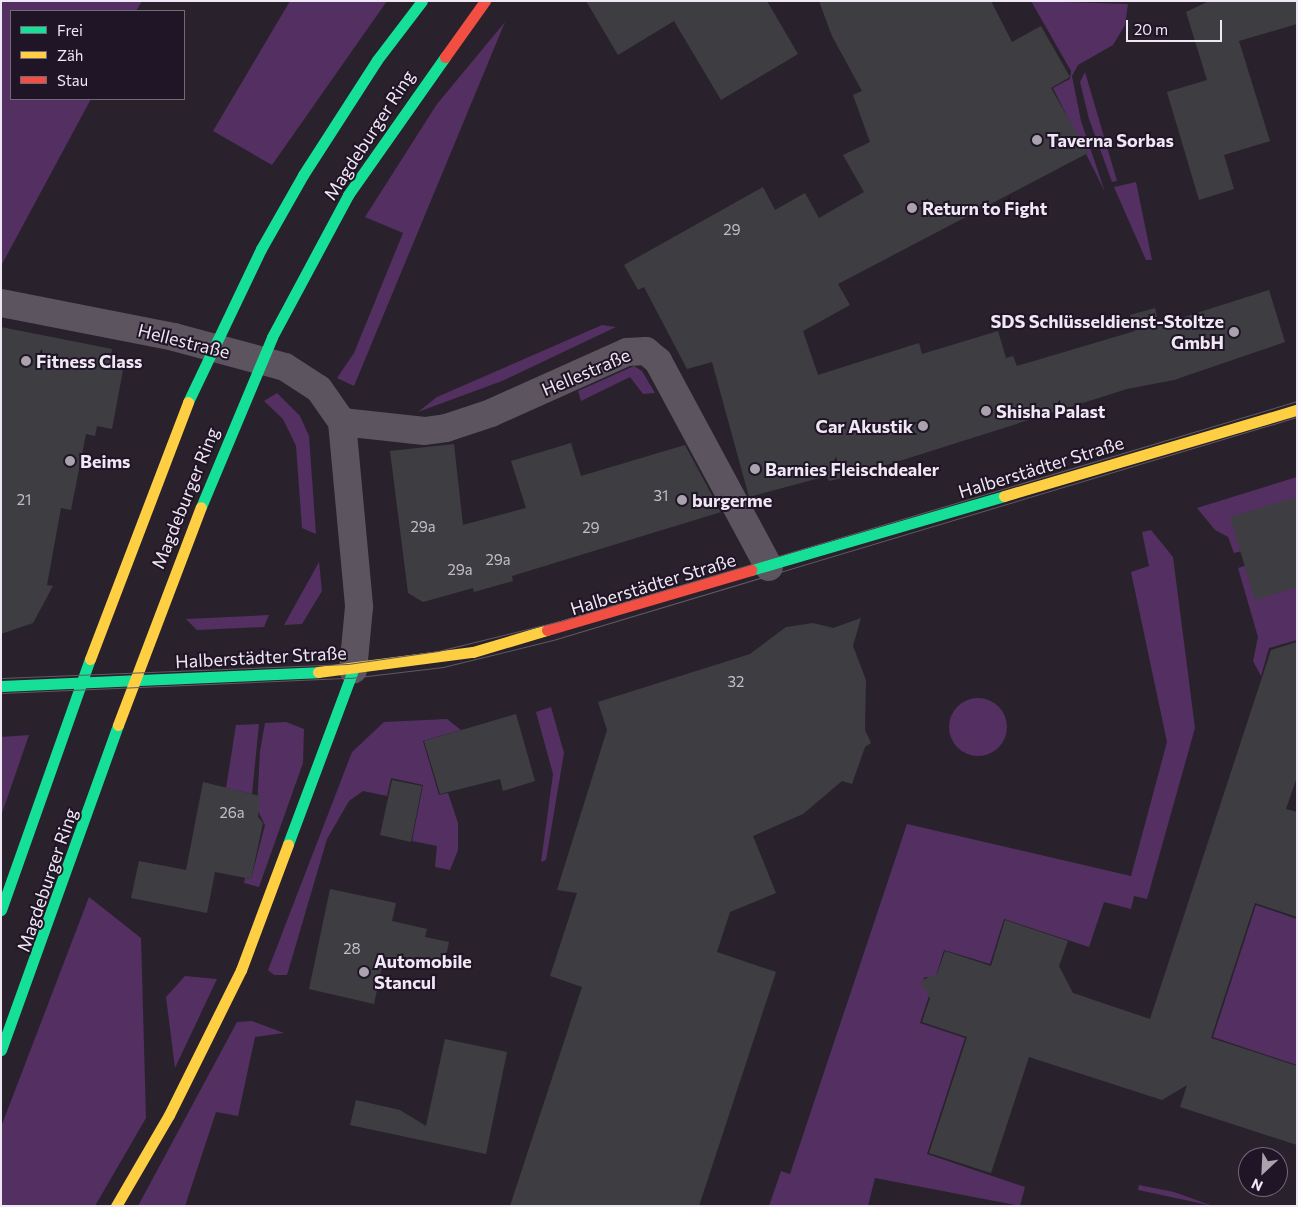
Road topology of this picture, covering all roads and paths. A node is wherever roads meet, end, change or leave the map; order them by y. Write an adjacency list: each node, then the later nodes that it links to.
1 (422, 1): 9 (main road, Magdeburger Ring)
2 (486, 1): 10 (main road, Magdeburger Ring)
3 (1, 303): 5 (street, Hellestraße)
4 (1297, 410): 6 (main road, Halberstädter Straße)
5 (342, 422): 6 (street, Hellestraße); 7 (street, Hellestraße)
6 (770, 567): 7 (main road, Halberstädter Straße)
7 (353, 670): 8 (main road, Halberstädter Straße); 11 (main road)
8 (1, 686)
9 (1, 910)
10 (1, 1050)
11 (116, 1206)

